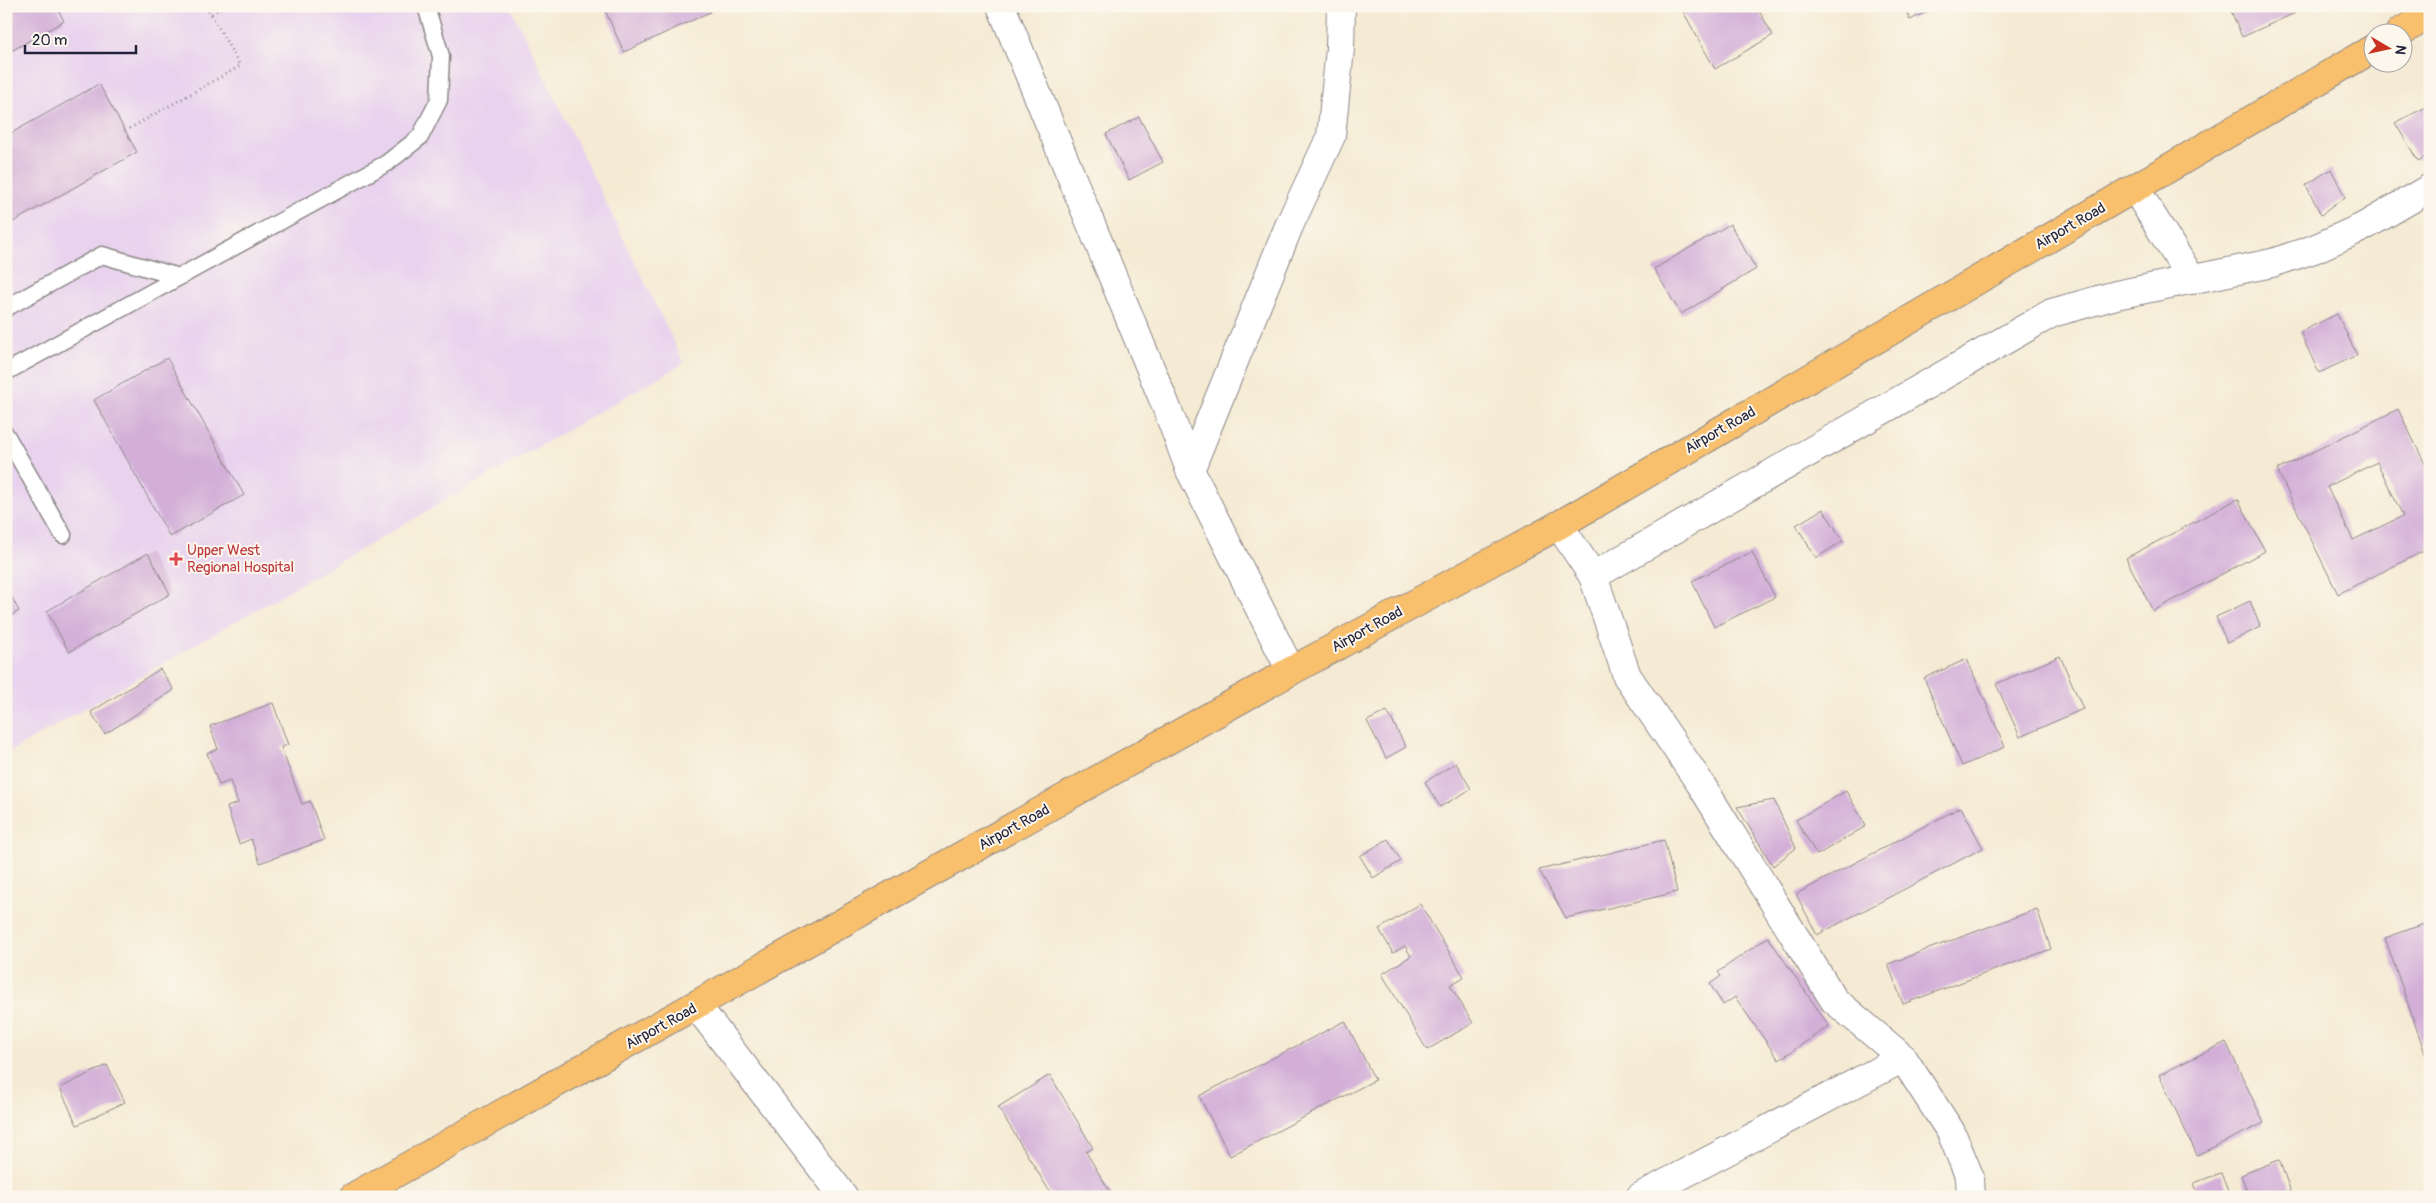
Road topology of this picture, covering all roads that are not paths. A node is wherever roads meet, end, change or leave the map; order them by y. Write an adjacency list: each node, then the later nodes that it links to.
1 (426, 6): 9 (lane)
2 (1001, 6): 14 (street)
3 (1341, 6): 14 (street)
4 (2430, 15): 5 (highway)
5 (2414, 24)
6 (2364, 54): 7 (highway, Airport Road)
7 (2135, 188): 10 (street); 15 (highway, Airport Road)
8 (2430, 188): 10 (street)
9 (180, 277): 11 (lane); 12 (lane)
10 (2192, 280): 17 (street)
11 (6, 308)
12 (6, 372)
13 (6, 435): 16 (lane)
14 (1190, 470): 18 (street)
15 (1559, 525): 17 (street); 18 (highway, Airport Road)
16 (64, 535)
17 (1592, 576): 20 (street)
18 (1291, 671): 19 (highway, Airport Road)
19 (697, 1006): 21 (highway, Airport Road); 22 (street)
20 (1903, 1058): 23 (street); 24 (street)
21 (354, 1197)
22 (844, 1197)
23 (1640, 1197)
24 (1971, 1197)

